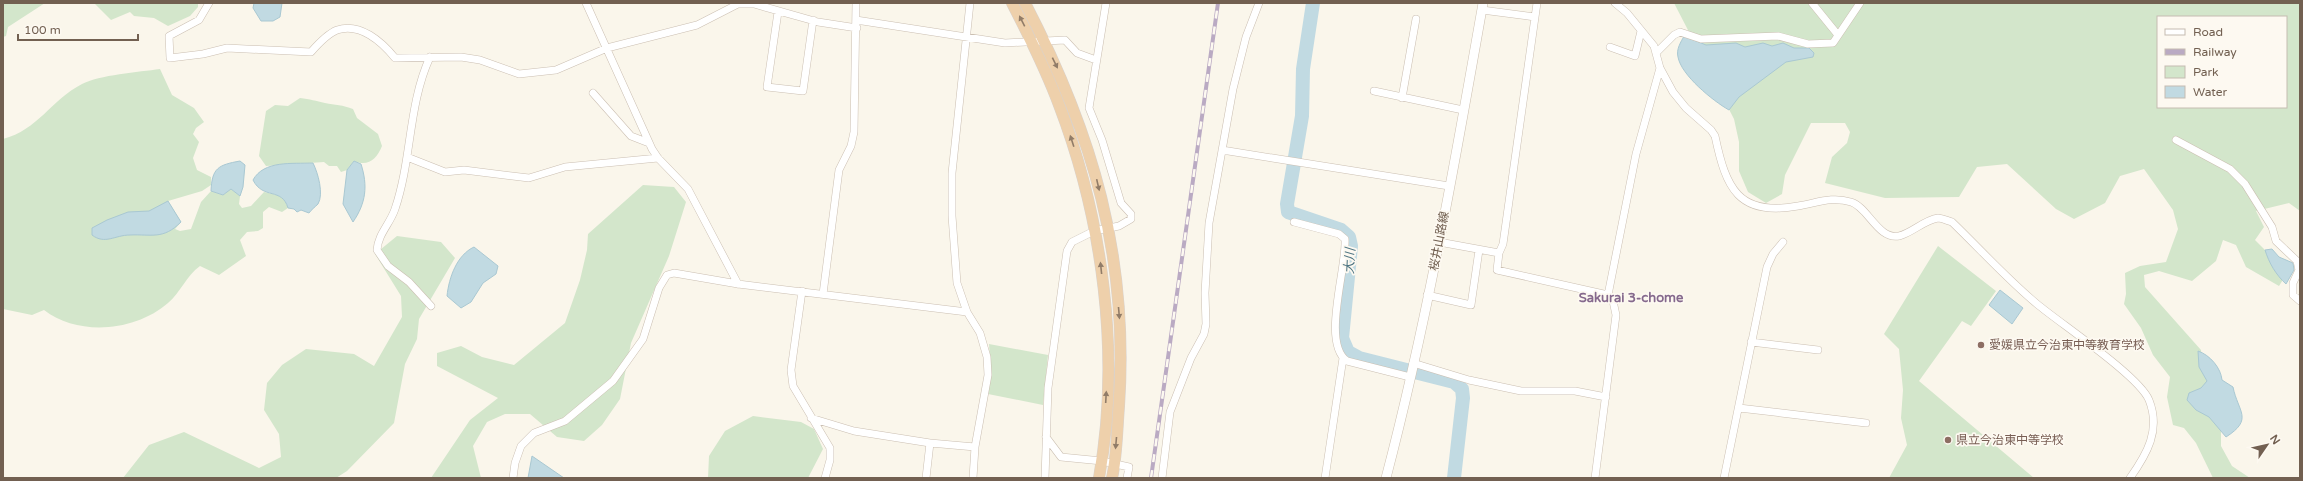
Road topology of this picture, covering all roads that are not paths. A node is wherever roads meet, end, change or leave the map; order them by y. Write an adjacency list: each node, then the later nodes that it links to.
1 (209, 3): 28 (street)
2 (586, 3): 26 (street)
3 (856, 3): 18 (street)
4 (970, 3): 22 (street)
5 (1012, 3): 24 (highway, one-way to 5)
6 (1025, 3): 23 (highway)
7 (1106, 3): 29 (street)
8 (1259, 3): 37 (street)
9 (1537, 3): 15 (street)
10 (1615, 3): 20 (street)
11 (1812, 3): 21 (street)
12 (1860, 3): 21 (street)
13 (1483, 6): 15 (street); 34 (main road, 桜井山路線)
14 (778, 12): 17 (street); 17 (street); 26 (street)
15 (1535, 17): 47 (street)
16 (1416, 19): 33 (street)
17 (813, 20): 19 (street)
18 (856, 20): 19 (street); 22 (street)
19 (857, 28): 50 (street)
20 (1641, 31): 25 (street); 27 (street)
21 (1838, 35): 27 (street)
22 (966, 38): 24 (street); 55 (street)
23 (1044, 40): 24 (street); 29 (street); 42 (highway, one-way to 42)
24 (1032, 41): 43 (highway, one-way to 24)
25 (1610, 47)
26 (608, 48): 28 (street); 36 (street)
27 (1656, 53): 30 (street)
28 (430, 57): 38 (street)
29 (1096, 60): 42 (street)
30 (1660, 68): 51 (street); 83 (street)
31 (1374, 91): 33 (street)
32 (593, 93): 36 (street)
33 (1402, 98): 34 (street)
34 (1463, 110): 40 (main road, 桜井山路線)
35 (2176, 140): 53 (street)
36 (650, 144): 39 (street)
37 (1222, 150): 40 (street); 78 (street)
38 (407, 157): 39 (street); 54 (street)
39 (658, 158): 48 (street)
40 (1449, 186): 44 (main road, 桜井山路線)
41 (1294, 222): 58 (street)
42 (1108, 228): 43 (street); 69 (highway, one-way to 69)
43 (1094, 231): 65 (street); 68 (highway, one-way to 43)
44 (1439, 242): 46 (street); 52 (main road, 桜井山路線)
45 (1783, 242): 56 (street)
46 (1479, 250): 47 (street); 52 (street)
47 (1499, 253): 51 (street)
48 (738, 284): 49 (street); 70 (street)
49 (802, 291): 50 (street); 63 (street)
50 (823, 294): 55 (street)
51 (1608, 295): 61 (street)
52 (1427, 296): 59 (main road, 桜井山路線)
53 (2300, 301)
54 (431, 306)
55 (966, 312): 67 (street)
56 (1752, 342): 57 (street); 62 (street)
57 (1818, 350)
58 (1342, 358): 60 (street); 79 (street)
59 (1413, 363): 60 (main road, 桜井山路線); 61 (street)
60 (1410, 378): 80 (main road, 桜井山路線)
61 (1606, 396): 81 (street)
62 (1739, 408): 64 (street); 82 (street)
63 (811, 418): 66 (street); 71 (street)
64 (1866, 423)
65 (1046, 437): 68 (street); 74 (street)
66 (930, 443): 67 (street); 72 (street)
67 (975, 447): 73 (street)
68 (1102, 461): 69 (street); 75 (highway)
69 (1114, 463): 76 (highway); 77 (street)
70 (513, 478)
71 (825, 478)
72 (926, 478)
73 (973, 478)
74 (1045, 478)
75 (1099, 478)
76 (1112, 478)
77 (1127, 478)
78 (1162, 478)
79 (1324, 478)
80 (1386, 478)
81 (1595, 478)
82 (1724, 478)
83 (2130, 478)

